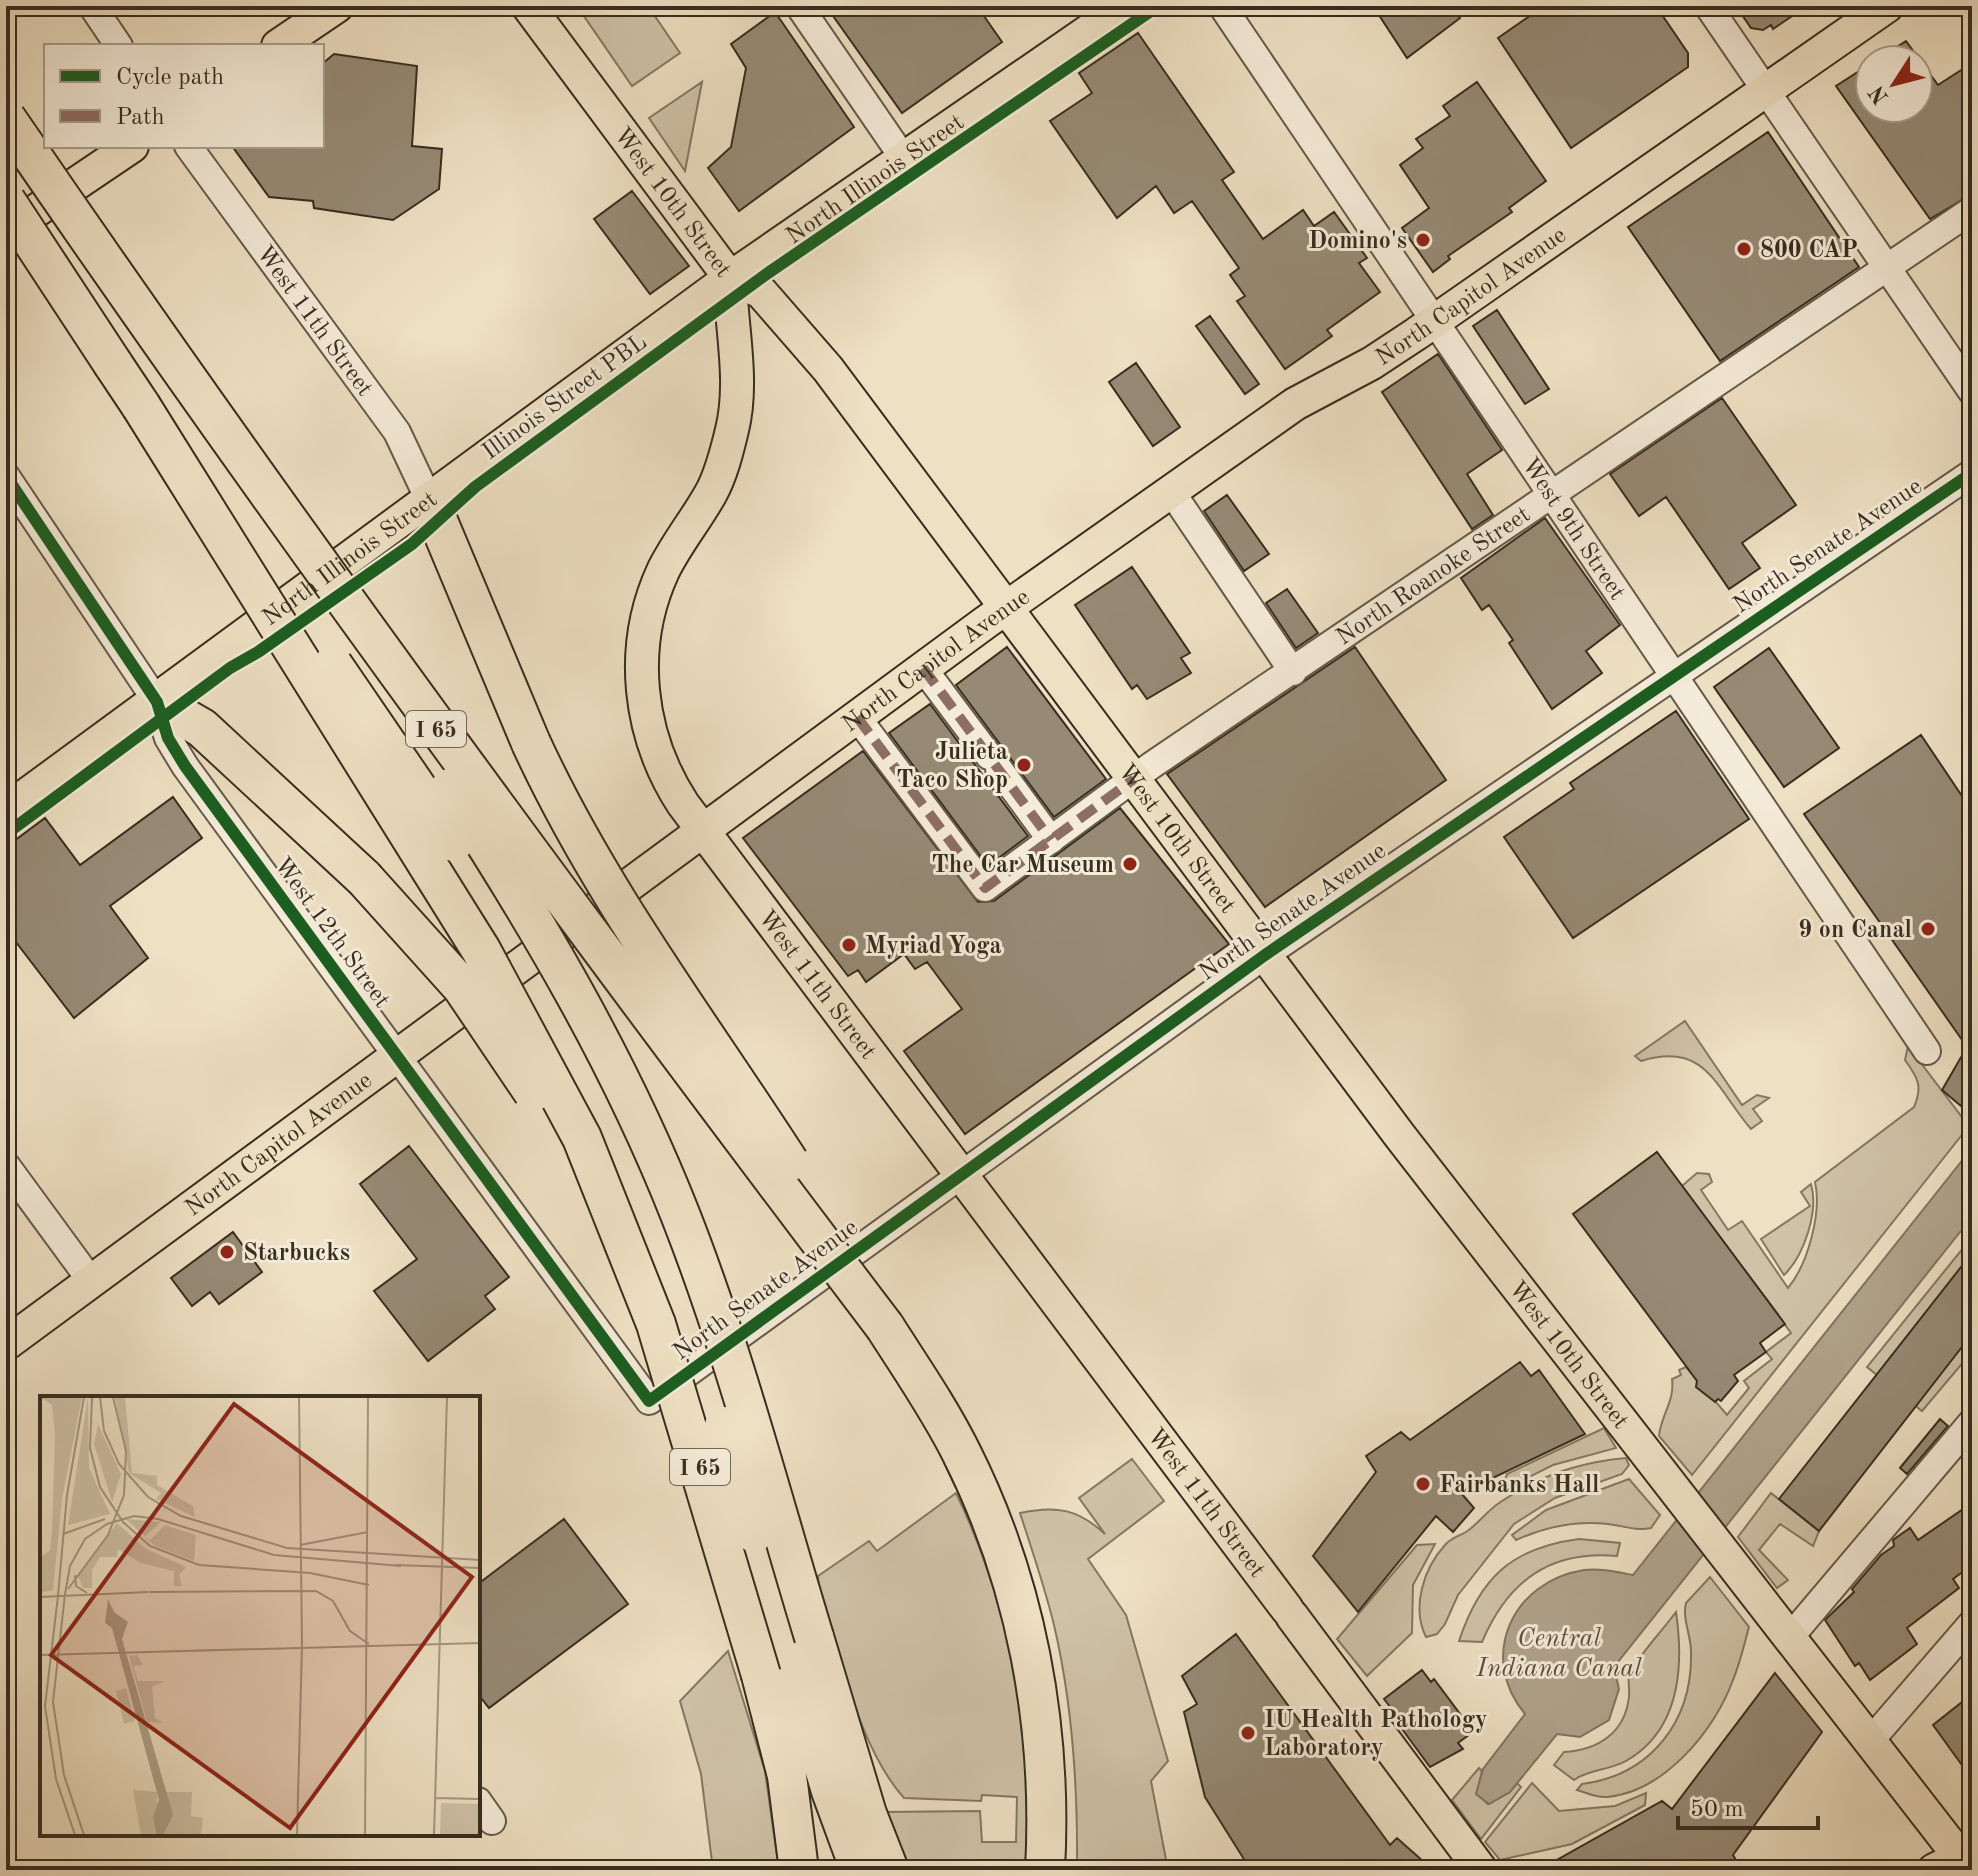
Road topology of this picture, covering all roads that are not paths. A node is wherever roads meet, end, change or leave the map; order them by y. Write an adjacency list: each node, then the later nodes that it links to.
1 (92, 6): 9 (street)
2 (337, 6): 10 (main road)
3 (528, 6): 20 (main road, West 10th Street)
4 (799, 6): 15 (street)
5 (1125, 6): 15 (main road, North Illinois Street)
6 (1222, 6): 21 (street, West 9th Street)
7 (1708, 6): 11 (street)
8 (1887, 6): 11 (main road, North Capitol Avenue)
9 (118, 44)
10 (281, 44)
11 (1765, 90): 19 (street); 21 (main road, North Capitol Avenue)
12 (6, 118): 24 (highway, I 65, bridge)
13 (129, 148): 18 (main road)
14 (189, 148): 29 (street, West 11th Street)
15 (904, 159): 20 (main road, North Illinois Street)
16 (6, 201): 23 (highway, I 65, bridge)
17 (1972, 210): 19 (street, North Roanoke Street)
18 (6, 231)
19 (1887, 268): 22 (street); 28 (street, North Roanoke Street)
20 (730, 278): 29 (main road, North Illinois Street); 30 (main road, West 10th Street); 38 (main road, West 11th Street)
21 (1434, 321): 27 (main road, North Capitol Avenue); 28 (street, West 9th Street)
22 (1972, 392)
23 (141, 406): 45 (highway, I 65, bridge); 53 (highway, bridge)
24 (207, 408): 47 (highway, I 65, bridge); 53 (highway, bridge)
25 (1972, 473): 33 (street, North Senate Avenue)
26 (6, 476): 34 (street, West 12th Street)
27 (1171, 491): 30 (main road, North Capitol Avenue); 32 (street)
28 (1552, 496): 32 (street, North Roanoke Street); 33 (street, West 9th Street)
29 (430, 502): 34 (main road, North Illinois Street); 47 (highway, bridge)
30 (1006, 608): 31 (main road, North Capitol Avenue); 36 (main road, West 10th Street)
31 (923, 668): 35 (main road, North Capitol Avenue); 39 (street)
32 (1293, 672): 36 (street, North Roanoke Street)
33 (1674, 676): 40 (street, North Senate Avenue); 41 (street, West 9th Street)
34 (157, 702): 37 (main road, North Illinois Street); 42 (street, West 12th Street); 45 (highway, bridge)
35 (857, 717): 38 (main road, North Capitol Avenue); 39 (street, North Roanoke Street)
36 (1134, 779): 39 (street, North Roanoke Street); 40 (main road, West 10th Street)
37 (6, 810)
38 (703, 830): 42 (main road, North Capitol Avenue); 44 (main road, West 11th Street)
39 (1051, 840)
40 (1265, 955): 44 (street, North Senate Avenue); 52 (main road, West 10th Street)
41 (1927, 1051)
42 (397, 1055): 46 (main road, North Capitol Avenue); 49 (street, West 12th Street)
43 (6, 1165): 46 (street)
44 (961, 1176): 49 (street, North Senate Avenue); 60 (main road, West 11th Street)
45 (634, 1261): 53 (highway, I 65, bridge)
46 (91, 1281): 48 (main road, North Capitol Avenue)
47 (885, 1327): 59 (highway, I 65)
48 (6, 1344)
49 (649, 1401)
50 (1972, 1422): 52 (street)
51 (1972, 1623): 54 (street)
52 (1791, 1636): 54 (main road, West 10th Street)
53 (789, 1656): 56 (highway, I 65); 57 (highway); 58 (highway)
54 (1871, 1740): 55 (main road, West 10th Street)
55 (1959, 1862)
56 (799, 1870)
57 (860, 1870)
58 (889, 1870)
59 (1045, 1870)
60 (1481, 1870)

